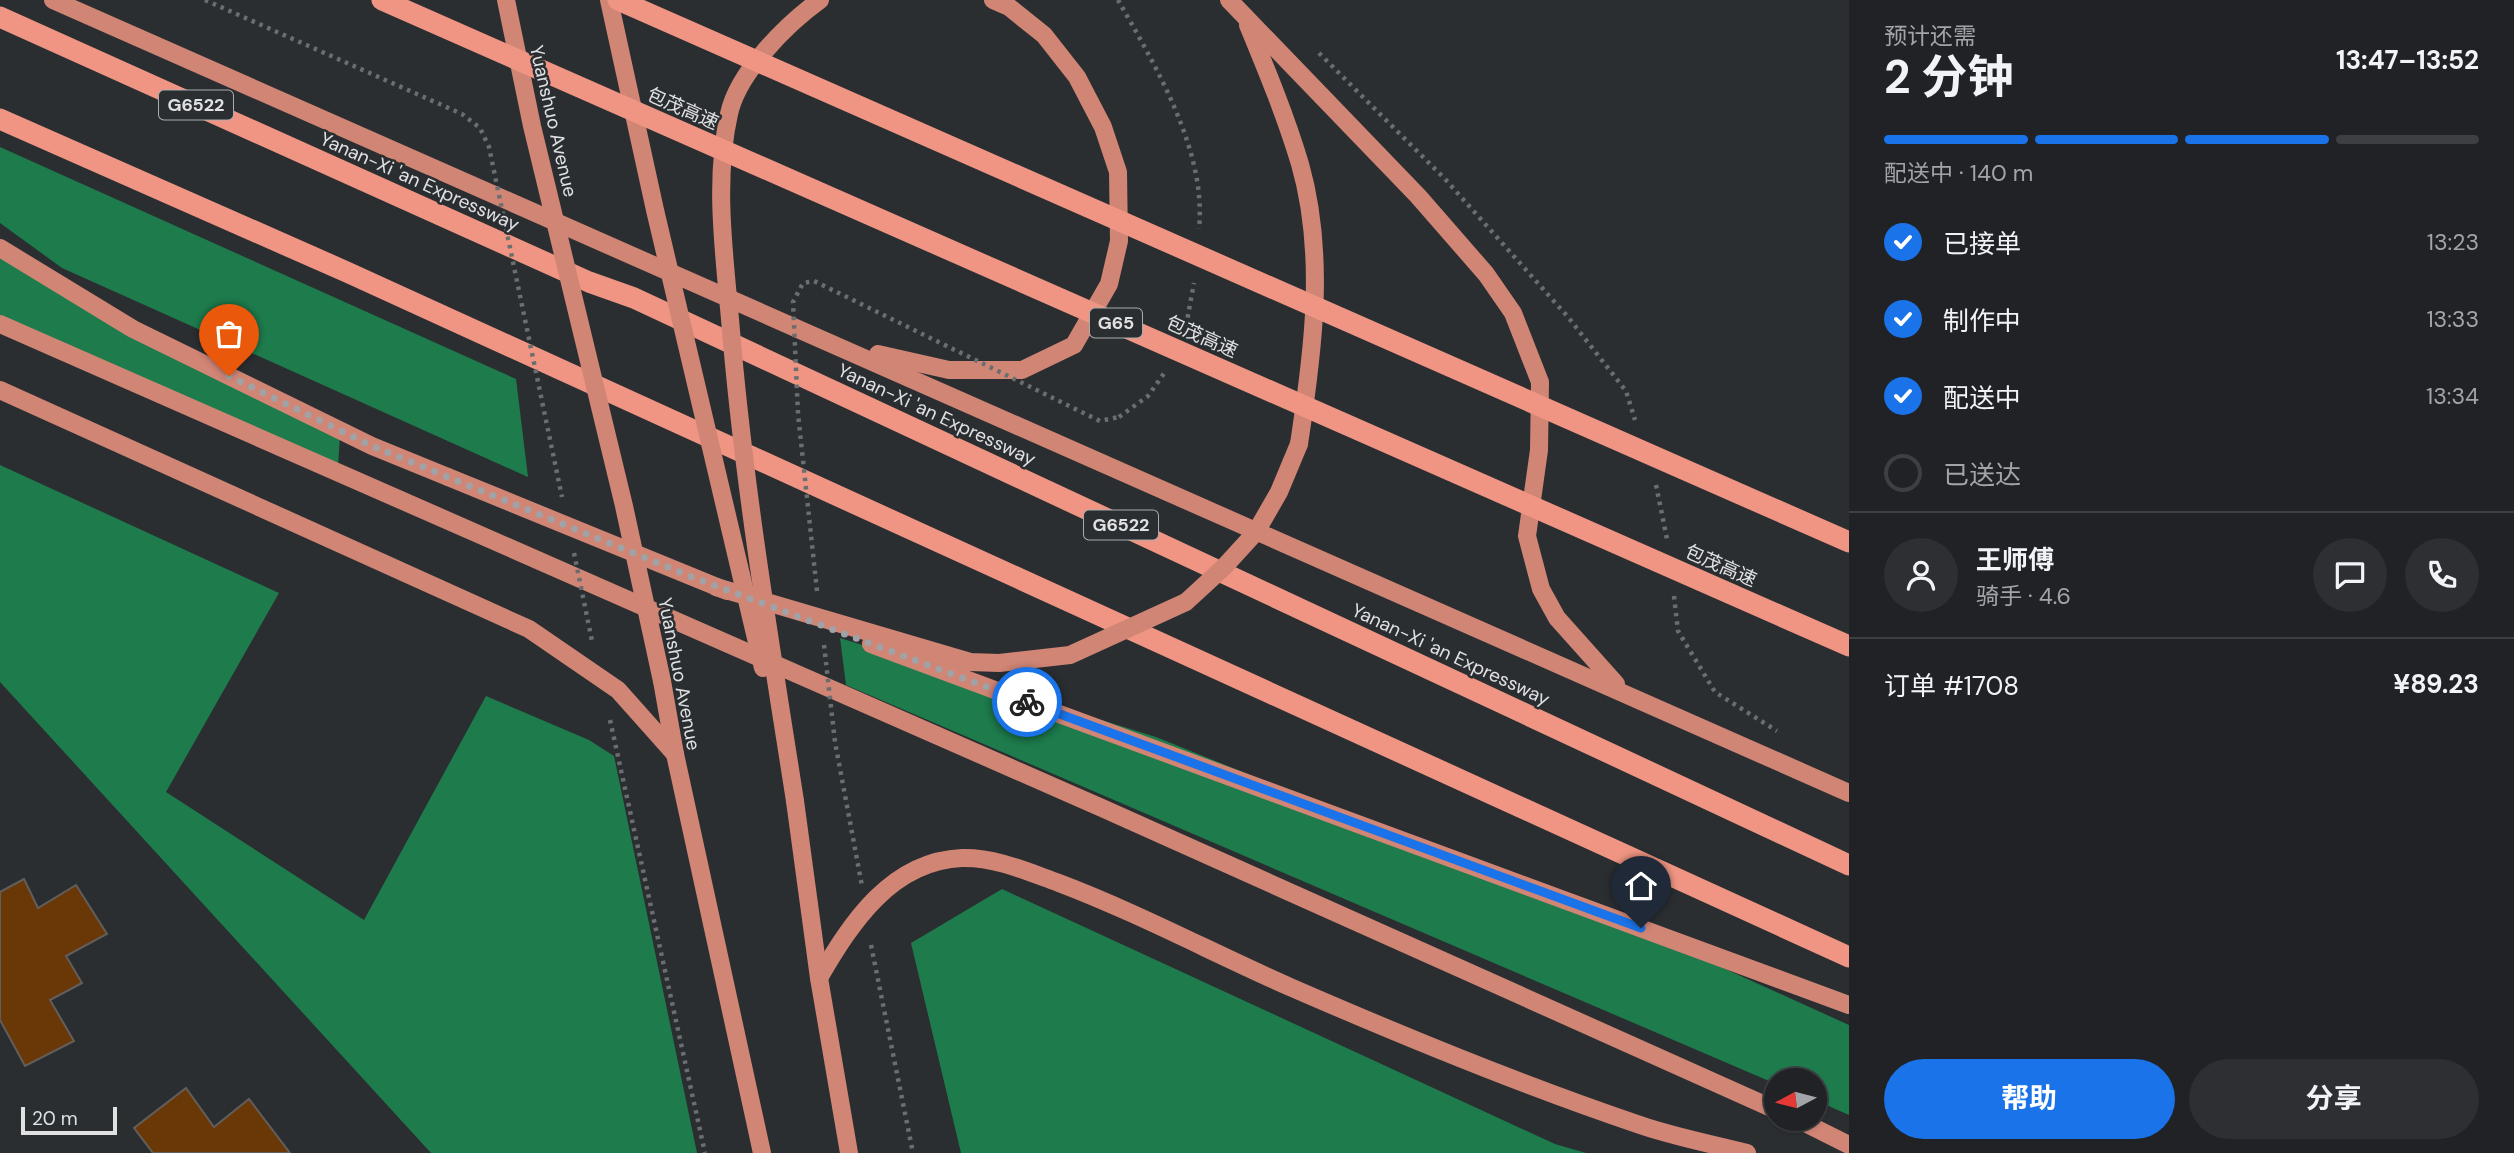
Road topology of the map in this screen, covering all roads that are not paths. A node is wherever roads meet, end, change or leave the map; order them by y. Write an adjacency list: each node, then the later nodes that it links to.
1 (54, 0): 12 (main road)
2 (65, 0): 12 (main road)
3 (383, 0): 22 (highway, 包茂高速 / G65, bridge)
4 (506, 0): 24 (main road, Yuanshuo Avenue, bridge)
5 (609, 0): 26 (main road, bridge)
6 (618, 0): 20 (highway, bridge)
7 (820, 0): 26 (main road, bridge)
8 (993, 0): 17 (main road)
9 (1229, 0): 10 (main road)
10 (1244, 15): 21 (main road, bridge); 23 (main road)
11 (0, 17): 27 (highway, Yanan-Xi 'an Expressway / G6522)
12 (110, 25): 17 (main road)
13 (0, 119): 28 (highway)
14 (0, 234): 19 (main road)
15 (0, 248): 19 (main road)
16 (0, 324): 31 (main road)
17 (838, 345): 23 (main road)
18 (0, 390): 24 (main road)
19 (372, 446): 21 (main road, bridge)
20 (1849, 542)
21 (716, 587): 30 (main road, bridge)
22 (1849, 646)
23 (1621, 690): 25 (main road)
24 (675, 754): 34 (main road, Yuanshuo Avenue)
25 (1849, 793)
26 (795, 801): 29 (main road)
27 (1849, 865)
28 (1849, 957)
29 (819, 978): 35 (main road); 36 (main road)
30 (1849, 1004)
31 (1764, 1105)
32 (1821, 1131): 33 (main road)
33 (1849, 1145)
34 (762, 1153)
35 (849, 1153)
36 (1747, 1153)

